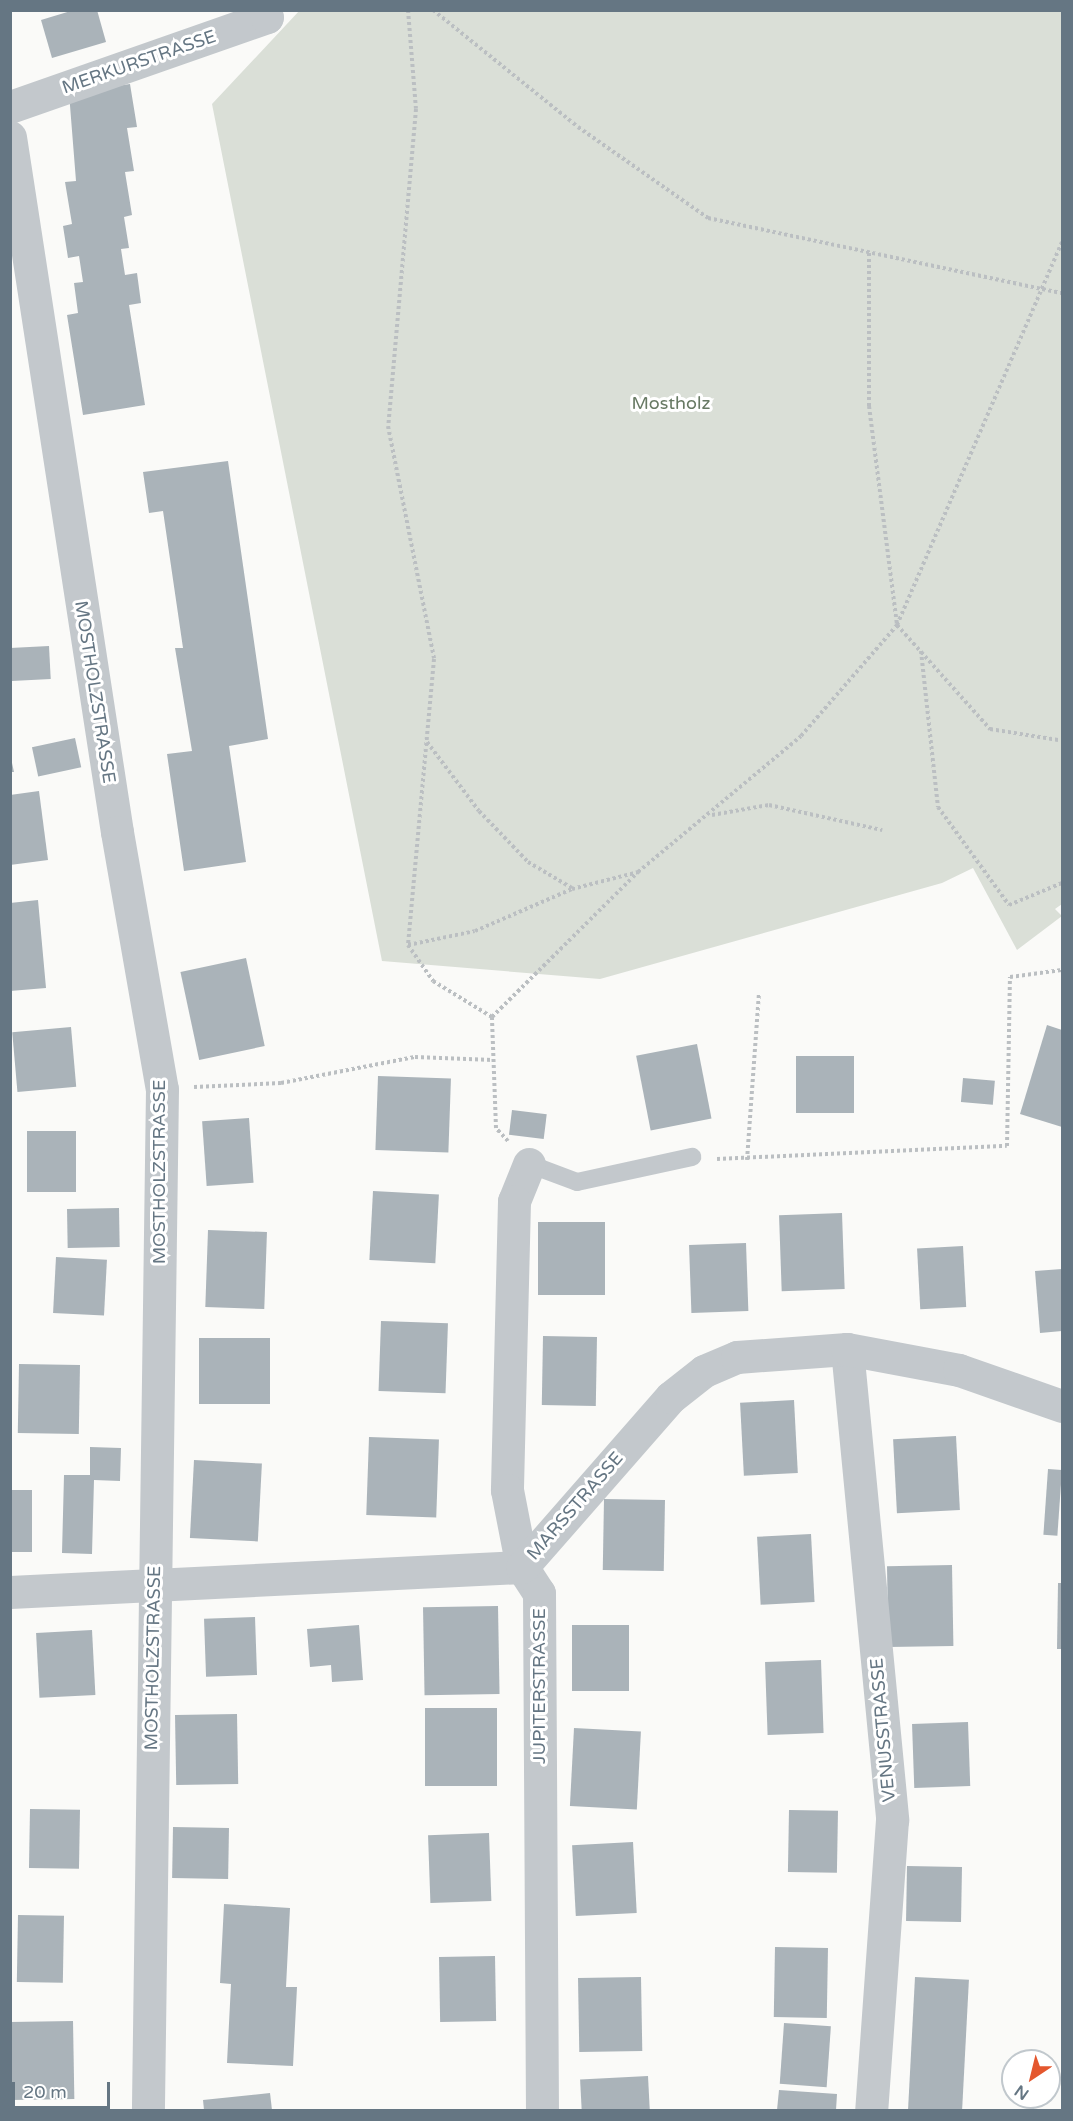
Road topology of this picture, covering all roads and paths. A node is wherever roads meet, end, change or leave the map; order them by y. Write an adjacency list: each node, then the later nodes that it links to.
1 (408, 10): 13 (path)
2 (433, 10): 7 (path)
3 (266, 14): 4 (street, MERKURSTRASSE)
4 (10, 107)
5 (10, 137): 24 (street, MOSTHOLZSTRASSE)
6 (1062, 242): 8 (path)
7 (868, 253): 8 (path); 10 (path)
8 (1042, 291): 9 (path); 10 (path)
9 (1062, 294)
10 (897, 625): 11 (path); 14 (path)
11 (921, 651): 12 (path); 17 (path)
12 (1058, 740)
13 (427, 742): 18 (path); 19 (path)
14 (711, 815): 15 (path); 16 (path)
15 (882, 830)
16 (638, 872): 18 (path); 22 (path)
17 (1062, 883)
18 (572, 889): 19 (path)
19 (408, 945): 22 (path)
20 (1062, 970): 26 (path)
21 (759, 993): 26 (path)
22 (492, 1017): 23 (path)
23 (494, 1060): 24 (path); 27 (path)
24 (162, 1089): 31 (street, MOSTHOLZSTRASSE)
25 (692, 1157): 26 (path); 27 (lane)
26 (747, 1160)
27 (529, 1164): 30 (street, JUPITERSTRASSE)
28 (848, 1349): 29 (street, MARSSTRASSE); 30 (street, MARSSTRASSE); 35 (street, VENUSSTRASSE)
29 (1062, 1406)
30 (522, 1567): 31 (street, MARSSTRASSE); 34 (street, JUPITERSTRASSE)
31 (153, 1587): 32 (street, MARSSTRASSE); 33 (street, MOSTHOLZSTRASSE)
32 (10, 1592)
33 (148, 2110)
34 (542, 2110)
35 (871, 2110)

